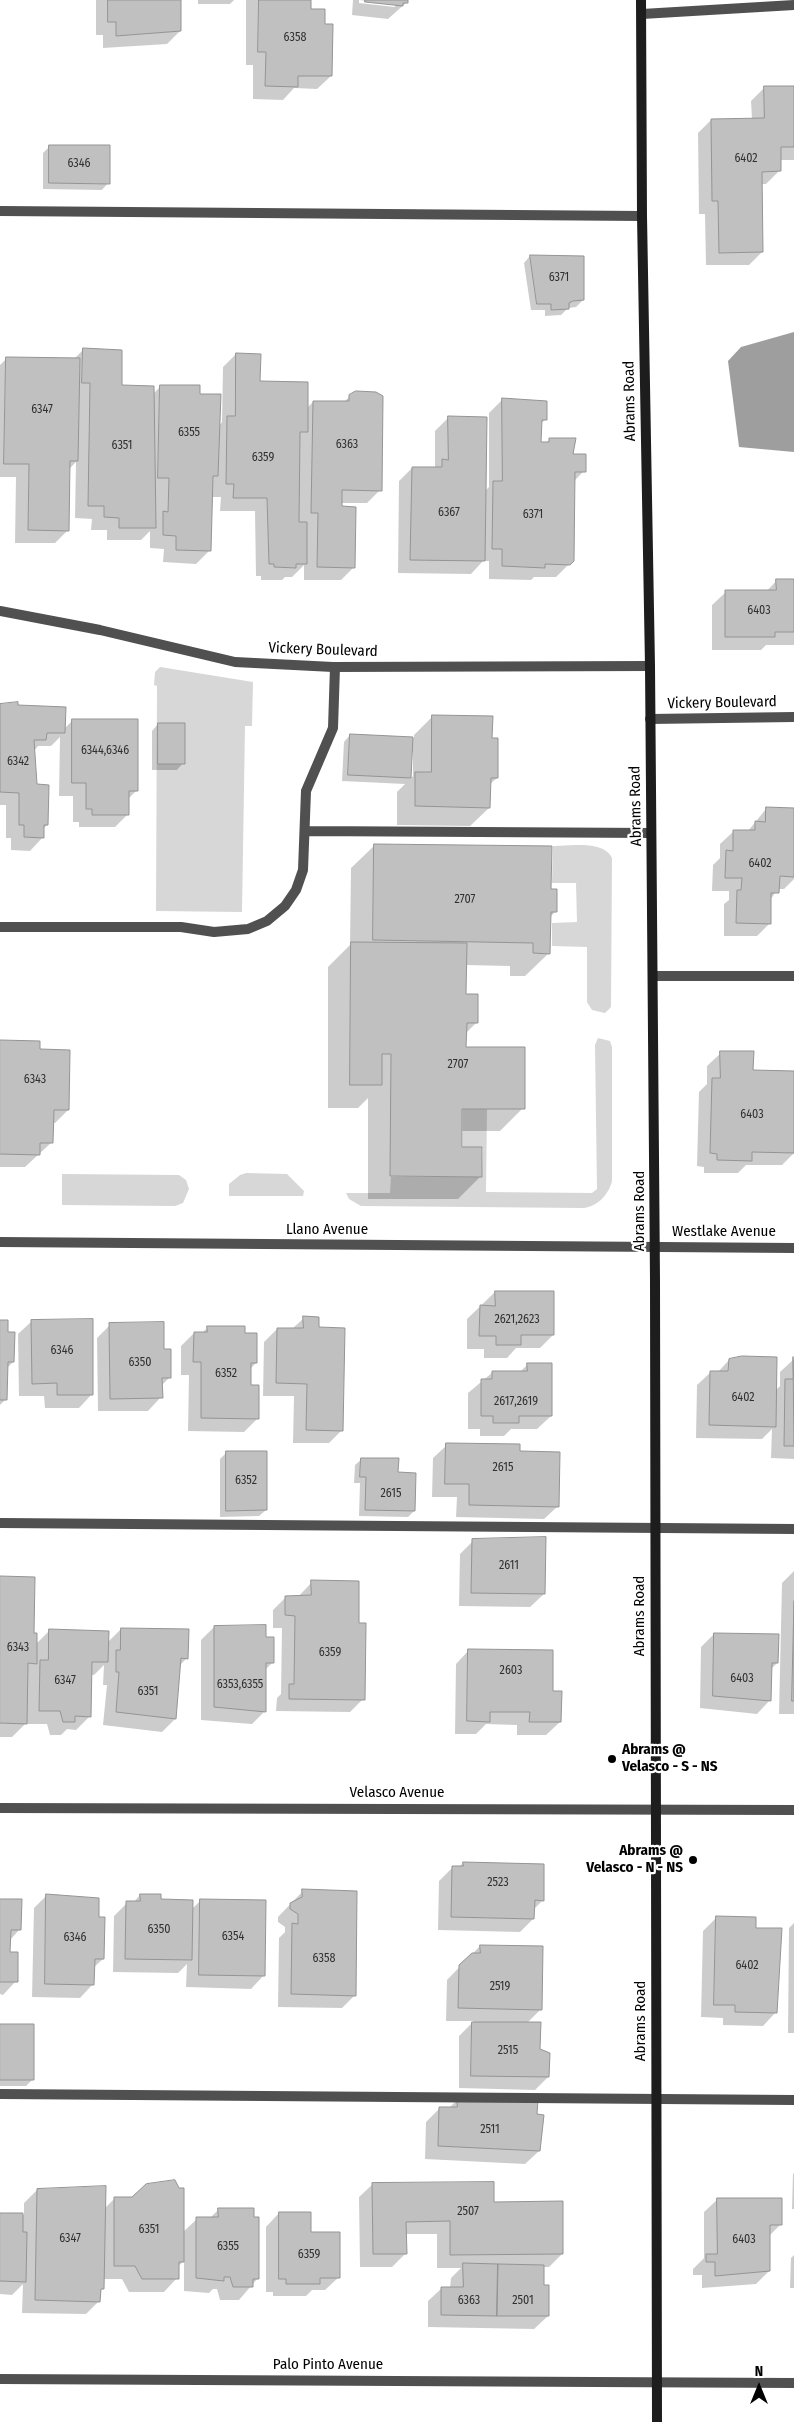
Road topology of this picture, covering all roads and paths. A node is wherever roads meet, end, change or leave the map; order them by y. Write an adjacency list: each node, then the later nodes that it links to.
1 (641, 0): 3 (main road, Abrams Road)
2 (794, 5): 3 (street)
3 (642, 14): 5 (main road, Abrams Road)
4 (0, 211): 5 (street)
5 (642, 216): 7 (main road, Abrams Road)
6 (0, 611): 8 (street, Vickery Boulevard)
7 (650, 666): 8 (street, Vickery Boulevard); 10 (main road, Abrams Road)
8 (335, 667): 11 (street)
9 (794, 717): 10 (street, Vickery Boulevard)
10 (650, 719): 12 (main road, Abrams Road)
11 (305, 831): 12 (street); 13 (street)
12 (651, 833): 14 (main road, Abrams Road)
13 (0, 927)
14 (653, 976): 15 (street); 17 (main road, Abrams Road)
15 (794, 976)
16 (0, 1242): 17 (street, Llano Avenue)
17 (655, 1247): 18 (street, Westlake Avenue); 20 (main road, Abrams Road)
18 (794, 1248)
19 (0, 1523): 20 (street)
20 (655, 1528): 21 (street); 23 (main road, Abrams Road)
21 (794, 1529)
22 (0, 1808): 23 (street, Velasco Avenue)
23 (656, 1808): 24 (street, Velasco Avenue); 26 (main road, Abrams Road)
24 (794, 1810)
25 (0, 2094): 26 (street)
26 (656, 2099): 27 (street); 29 (main road, Abrams Road)
27 (794, 2100)
28 (0, 2379): 29 (street, Palo Pinto Avenue)
29 (657, 2381): 30 (street, Palo Pinto Avenue); 31 (main road, Abrams Road)
30 (794, 2383)
31 (657, 2422)

